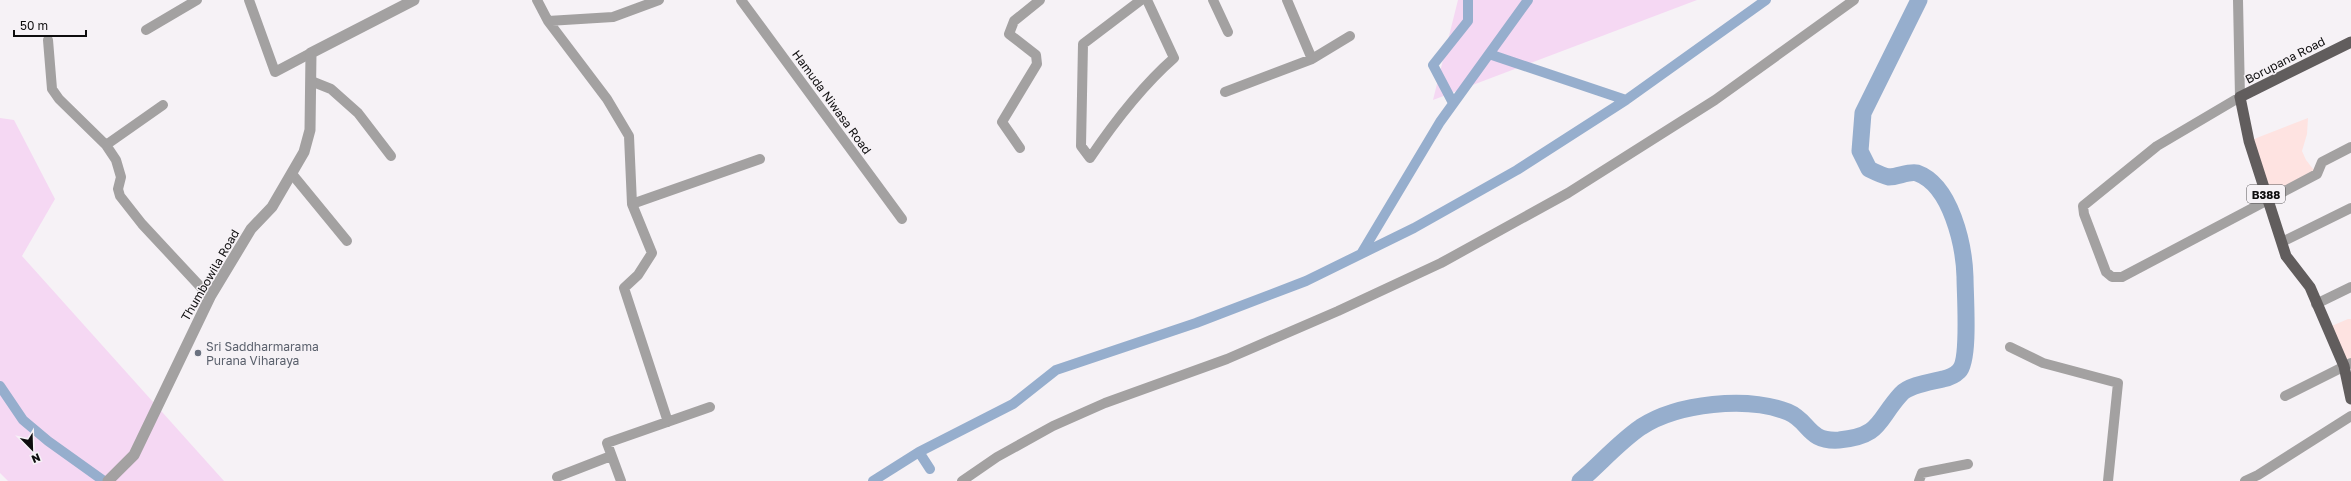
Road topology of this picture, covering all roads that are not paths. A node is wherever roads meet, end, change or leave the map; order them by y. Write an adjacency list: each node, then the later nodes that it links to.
1 (197, 0): 15 (street)
2 (249, 0): 20 (street)
3 (414, 0): 20 (street)
4 (537, 0): 14 (street)
5 (659, 0): 14 (street)
6 (741, 0): 35 (street, Hamuda Niwasa Road)
7 (1040, 0): 28 (street)
8 (1140, 0): 9 (street)
9 (1147, 0)
10 (1213, 0): 16 (street)
11 (1287, 0): 21 (street)
12 (1854, 0): 53 (street)
13 (2238, 0): 24 (street)
14 (548, 21): 33 (street)
15 (146, 30)
16 (1228, 32)
17 (1350, 36): 21 (street)
18 (48, 40): 26 (street)
19 (2351, 42): 24 (main road, Borupana Road)
20 (311, 53): 22 (street, Thumbowila Road)
21 (1312, 59): 23 (street)
22 (311, 81): 29 (street); 31 (street, Thumbowila Road)
23 (1225, 92)
24 (2240, 97): 32 (main road, Borupana Road / B388); 32 (street)
25 (163, 105): 26 (street)
26 (106, 145): 39 (street)
27 (2351, 147): 32 (street)
28 (1020, 148)
29 (391, 156)
30 (760, 159): 33 (street)
31 (292, 174): 36 (street); 39 (street, Thumbowila Road)
32 (2268, 200): 37 (main road, Borupana Road / B388)
33 (632, 204): 47 (street)
34 (2351, 208): 37 (street)
35 (902, 219)
36 (347, 241)
37 (2282, 242): 40 (main road, Borupana Road / B388)
38 (2351, 287): 40 (street)
39 (210, 297): 51 (street, Thumbowila Road)
40 (2316, 304): 42 (main road, Borupana Road / B388)
41 (2010, 347): 55 (street)
42 (2348, 364): 43 (street); 44 (main road, Borupana Road / B388)
43 (2285, 396)
44 (2351, 398)
45 (710, 407): 47 (street)
46 (2351, 416): 56 (street)
47 (668, 422): 48 (street)
48 (611, 456): 50 (street); 52 (street)
49 (1968, 464): 54 (street)
50 (558, 477)
51 (108, 481)
52 (621, 481)
53 (962, 481)
54 (1919, 481)
55 (2108, 481)
56 (2244, 481)

